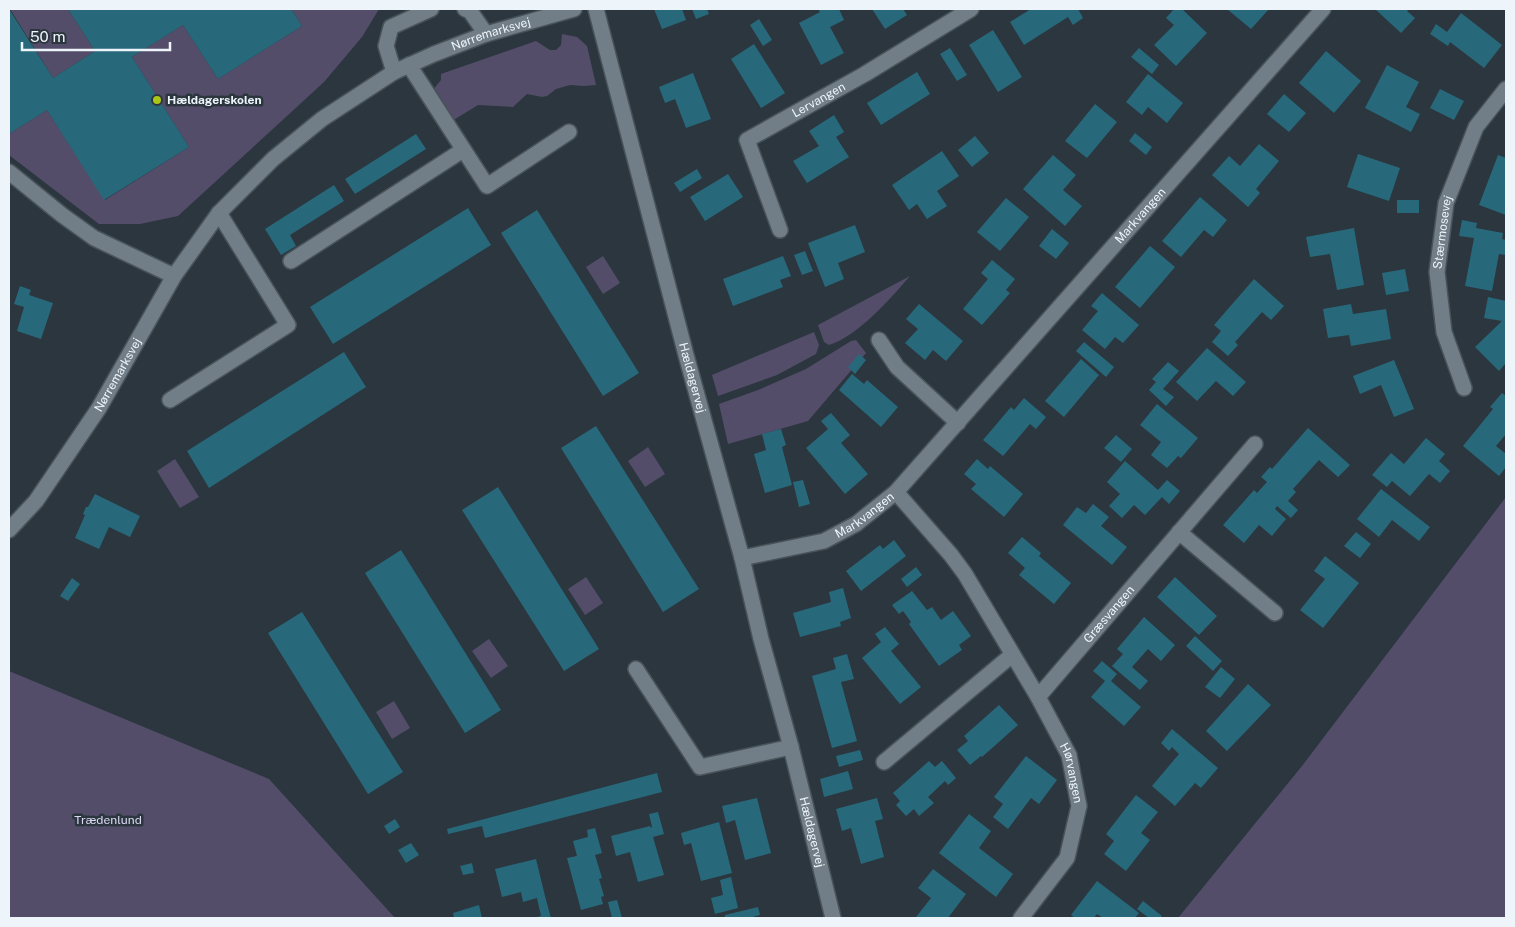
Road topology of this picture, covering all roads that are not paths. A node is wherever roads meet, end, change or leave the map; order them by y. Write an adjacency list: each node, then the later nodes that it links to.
1 (431, 9): 9 (street)
2 (465, 9): 7 (street)
3 (574, 9): 7 (street, Nørremarksvej)
4 (596, 9): 26 (street, Hældagervej)
5 (971, 9): 15 (street, Lervangen)
6 (1323, 9): 21 (street, Markvangen)
7 (486, 34): 8 (street, Nørremarksvej)
8 (409, 65): 9 (street, Nørremarksvej); 12 (street)
9 (394, 72): 14 (street, Nørremarksvej)
10 (1506, 88): 19 (street, Stærmosevej)
11 (569, 132): 12 (street)
12 (464, 150): 16 (street)
13 (9, 172): 17 (street)
14 (219, 213): 17 (street, Nørremarksvej); 20 (street)
15 (780, 230)
16 (291, 261)
17 (174, 276): 24 (street, Nørremarksvej)
18 (879, 340): 21 (street)
19 (1464, 388)
20 (170, 400)
21 (958, 423): 23 (street, Markvangen)
22 (1255, 444): 25 (street, Græsvangen)
23 (896, 492): 26 (street, Markvangen); 28 (street, Hørvangen)
24 (9, 530)
25 (1179, 532): 27 (street); 30 (street, Græsvangen)
26 (742, 558): 31 (street, Hældagervej)
27 (1275, 614)
28 (1012, 655): 30 (street, Hørvangen); 32 (street)
29 (636, 669): 31 (street)
30 (1038, 697): 34 (street, Hørvangen)
31 (791, 747): 33 (street, Hældagervej)
32 (884, 762)
33 (832, 918)
34 (1021, 918)

